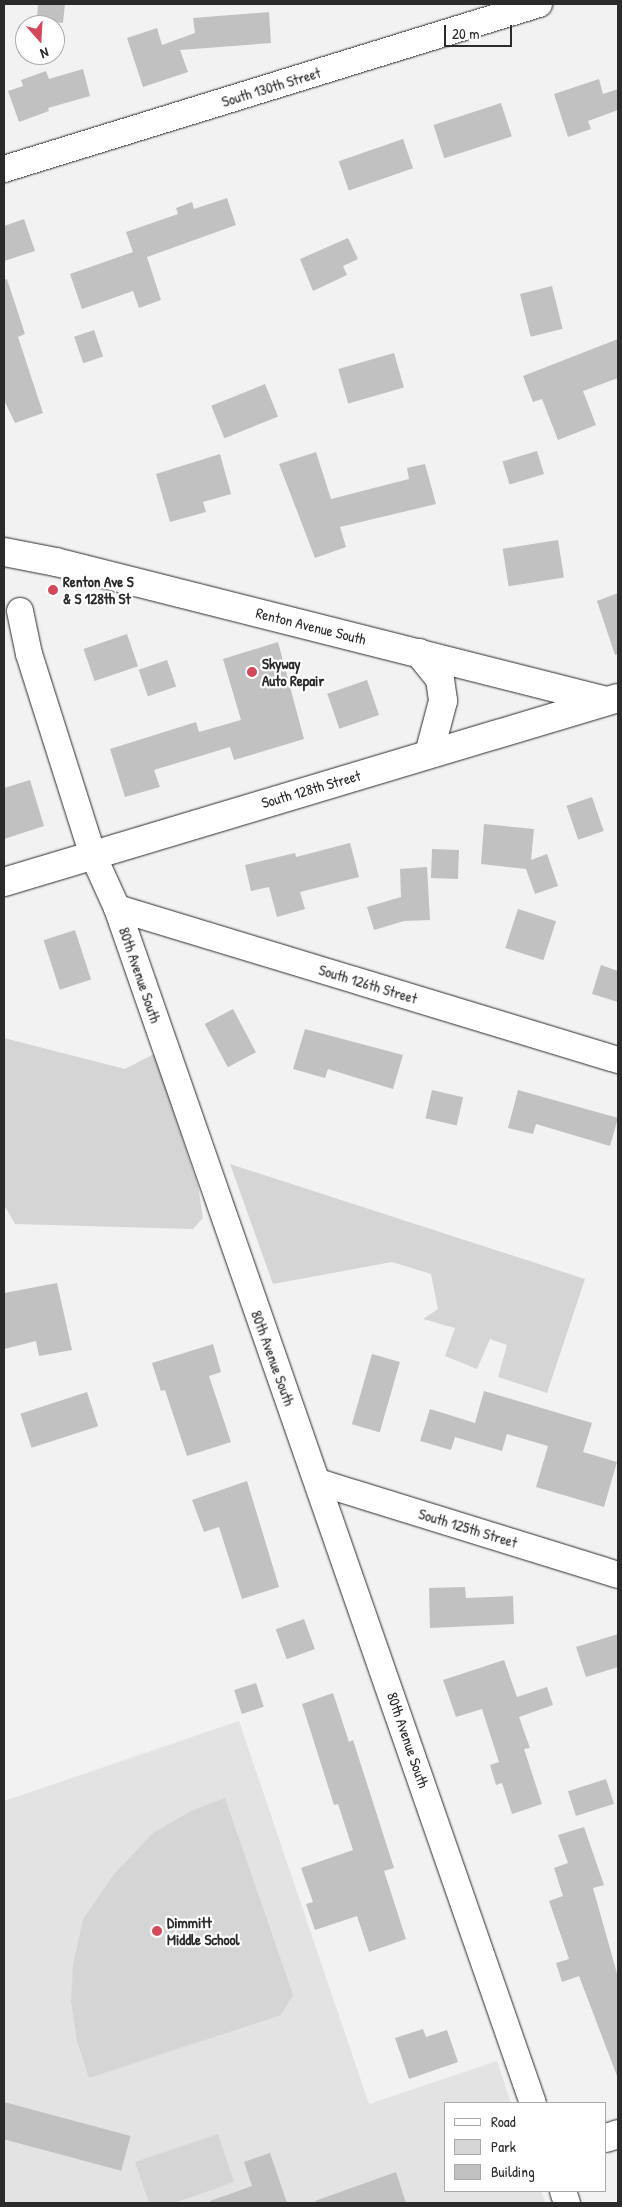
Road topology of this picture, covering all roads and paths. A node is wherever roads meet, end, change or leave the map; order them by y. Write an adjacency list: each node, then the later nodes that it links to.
1 (539, 4): 2 (street, South 130th Street)
2 (4, 170)
3 (4, 552): 5 (main road, Renton Avenue South)
4 (20, 611): 8 (street, 80th Avenue South)
5 (419, 653): 6 (main road, Renton Avenue South); 7 (main road)
6 (615, 701): 7 (main road, South 128th Street)
7 (429, 754): 8 (main road, South 128th Street)
8 (92, 853): 9 (main road, South 128th Street); 10 (street, 80th Avenue South)
9 (4, 882)
10 (117, 908): 11 (street, South 126th Street); 12 (street, 80th Avenue South)
11 (618, 1060)
12 (318, 1482): 13 (street, South 125th Street); 14 (street, 80th Avenue South)
13 (618, 1575)
14 (534, 2102)

